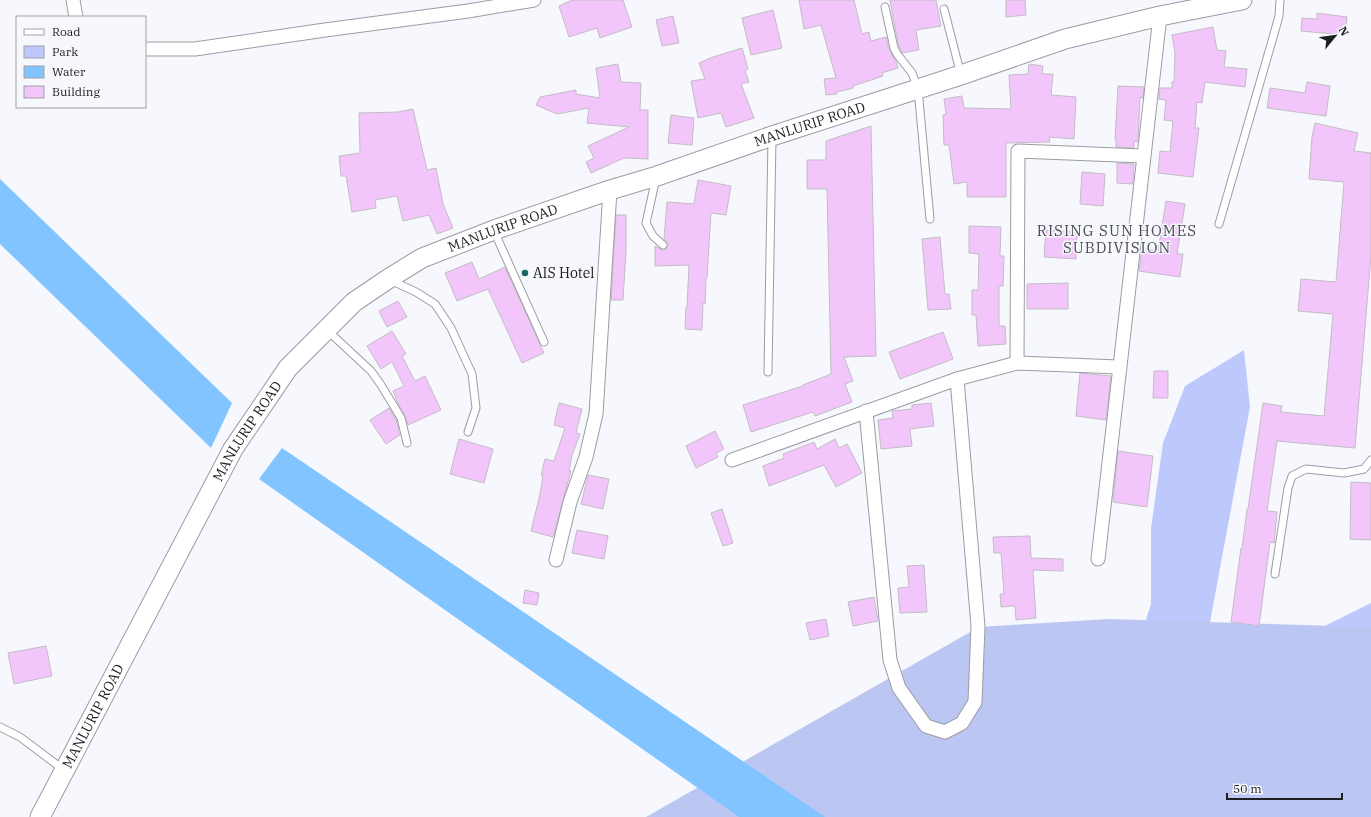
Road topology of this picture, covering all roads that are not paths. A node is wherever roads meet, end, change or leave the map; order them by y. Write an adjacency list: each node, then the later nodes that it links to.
1 (73, 0): 7 (street)
2 (534, 0): 9 (street)
3 (1242, 0): 8 (main road, MANLURIP ROAD)
4 (1280, 0): 17 (lane)
5 (885, 7): 11 (lane)
6 (944, 9): 10 (lane)
7 (76, 16)
8 (1160, 16): 10 (main road, MANLURIP ROAD); 13 (street)
9 (146, 49)
10 (961, 75): 11 (main road, MANLURIP ROAD)
11 (918, 89): 12 (main road, MANLURIP ROAD); 16 (lane)
12 (772, 136): 14 (main road, MANLURIP ROAD); 25 (lane)
13 (1143, 156): 23 (street); 24 (street)
14 (657, 176): 15 (main road, MANLURIP ROAD); 19 (lane)
15 (610, 190): 18 (main road, MANLURIP ROAD); 33 (street)
16 (930, 219)
17 (1220, 224)
18 (494, 230): 20 (main road, MANLURIP ROAD); 22 (lane)
19 (663, 245)
20 (388, 279): 21 (main road, MANLURIP ROAD); 28 (lane)
21 (326, 329): 29 (lane); 36 (main road, MANLURIP ROAD)
22 (544, 342)
23 (1017, 363): 24 (street); 26 (street)
24 (1119, 367): 32 (street)
25 (768, 372)
26 (957, 379): 27 (street); 27 (street)
27 (866, 411): 30 (street)
28 (468, 432)
29 (407, 443)
30 (732, 460)
31 (1371, 460): 34 (lane)
32 (1098, 559)
33 (556, 560)
34 (1275, 574)
35 (0, 727): 36 (lane)
36 (65, 771): 37 (main road, MANLURIP ROAD)
37 (40, 817)

